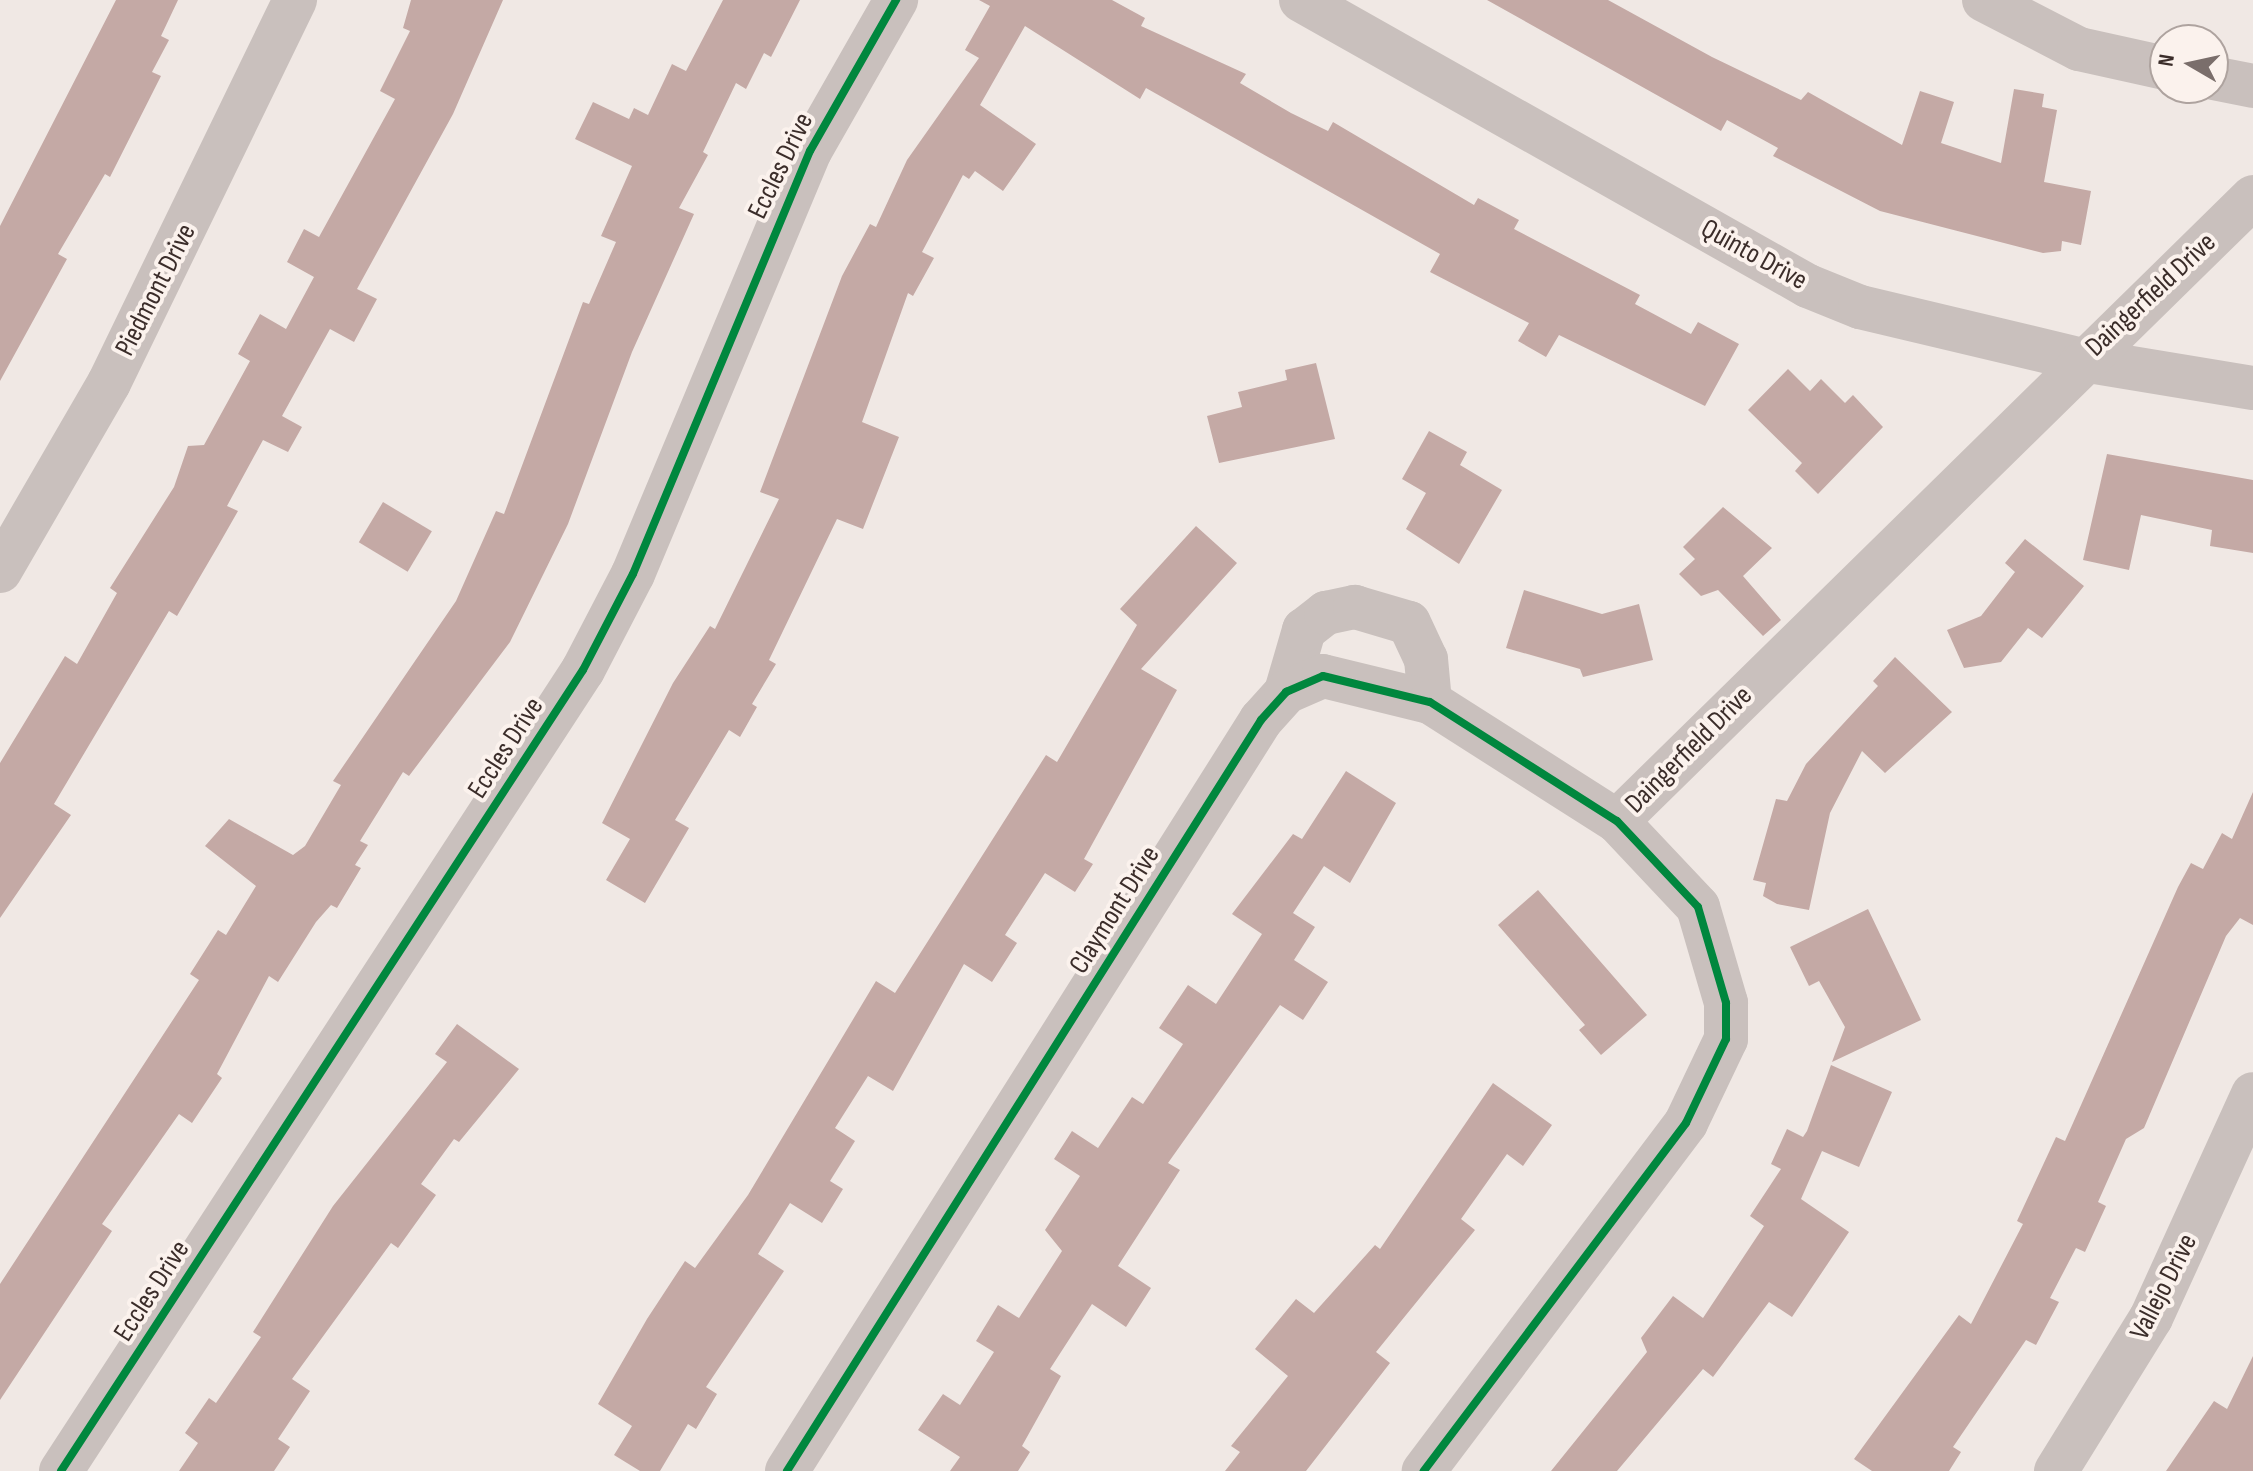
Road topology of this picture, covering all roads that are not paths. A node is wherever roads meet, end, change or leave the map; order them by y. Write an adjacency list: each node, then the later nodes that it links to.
1 (295, 0): 11 (street, Piedmont Drive)
2 (896, 0): 16 (street, Eccles Drive)
3 (1301, 0): 9 (street, Quinto Drive)
4 (1984, 0): 5 (street)
5 (2149, 64)
6 (2229, 81): 7 (street)
7 (2253, 86)
8 (2253, 197): 9 (street, Daingerfield Drive)
9 (2083, 360): 10 (street, Quinto Drive); 14 (street, Daingerfield Drive)
10 (2253, 388)
11 (0, 571)
12 (1286, 692): 13 (street, Claymont Drive); 13 (street, Claymont Drive); 17 (street, Claymont Drive)
13 (1430, 702): 14 (street, Claymont Drive)
14 (1617, 821): 18 (street, Daingerfield Drive)
15 (2253, 1094): 19 (street, Vallejo Drive)
16 (61, 1471)
17 (787, 1471)
18 (1424, 1471)
19 (2056, 1471)

